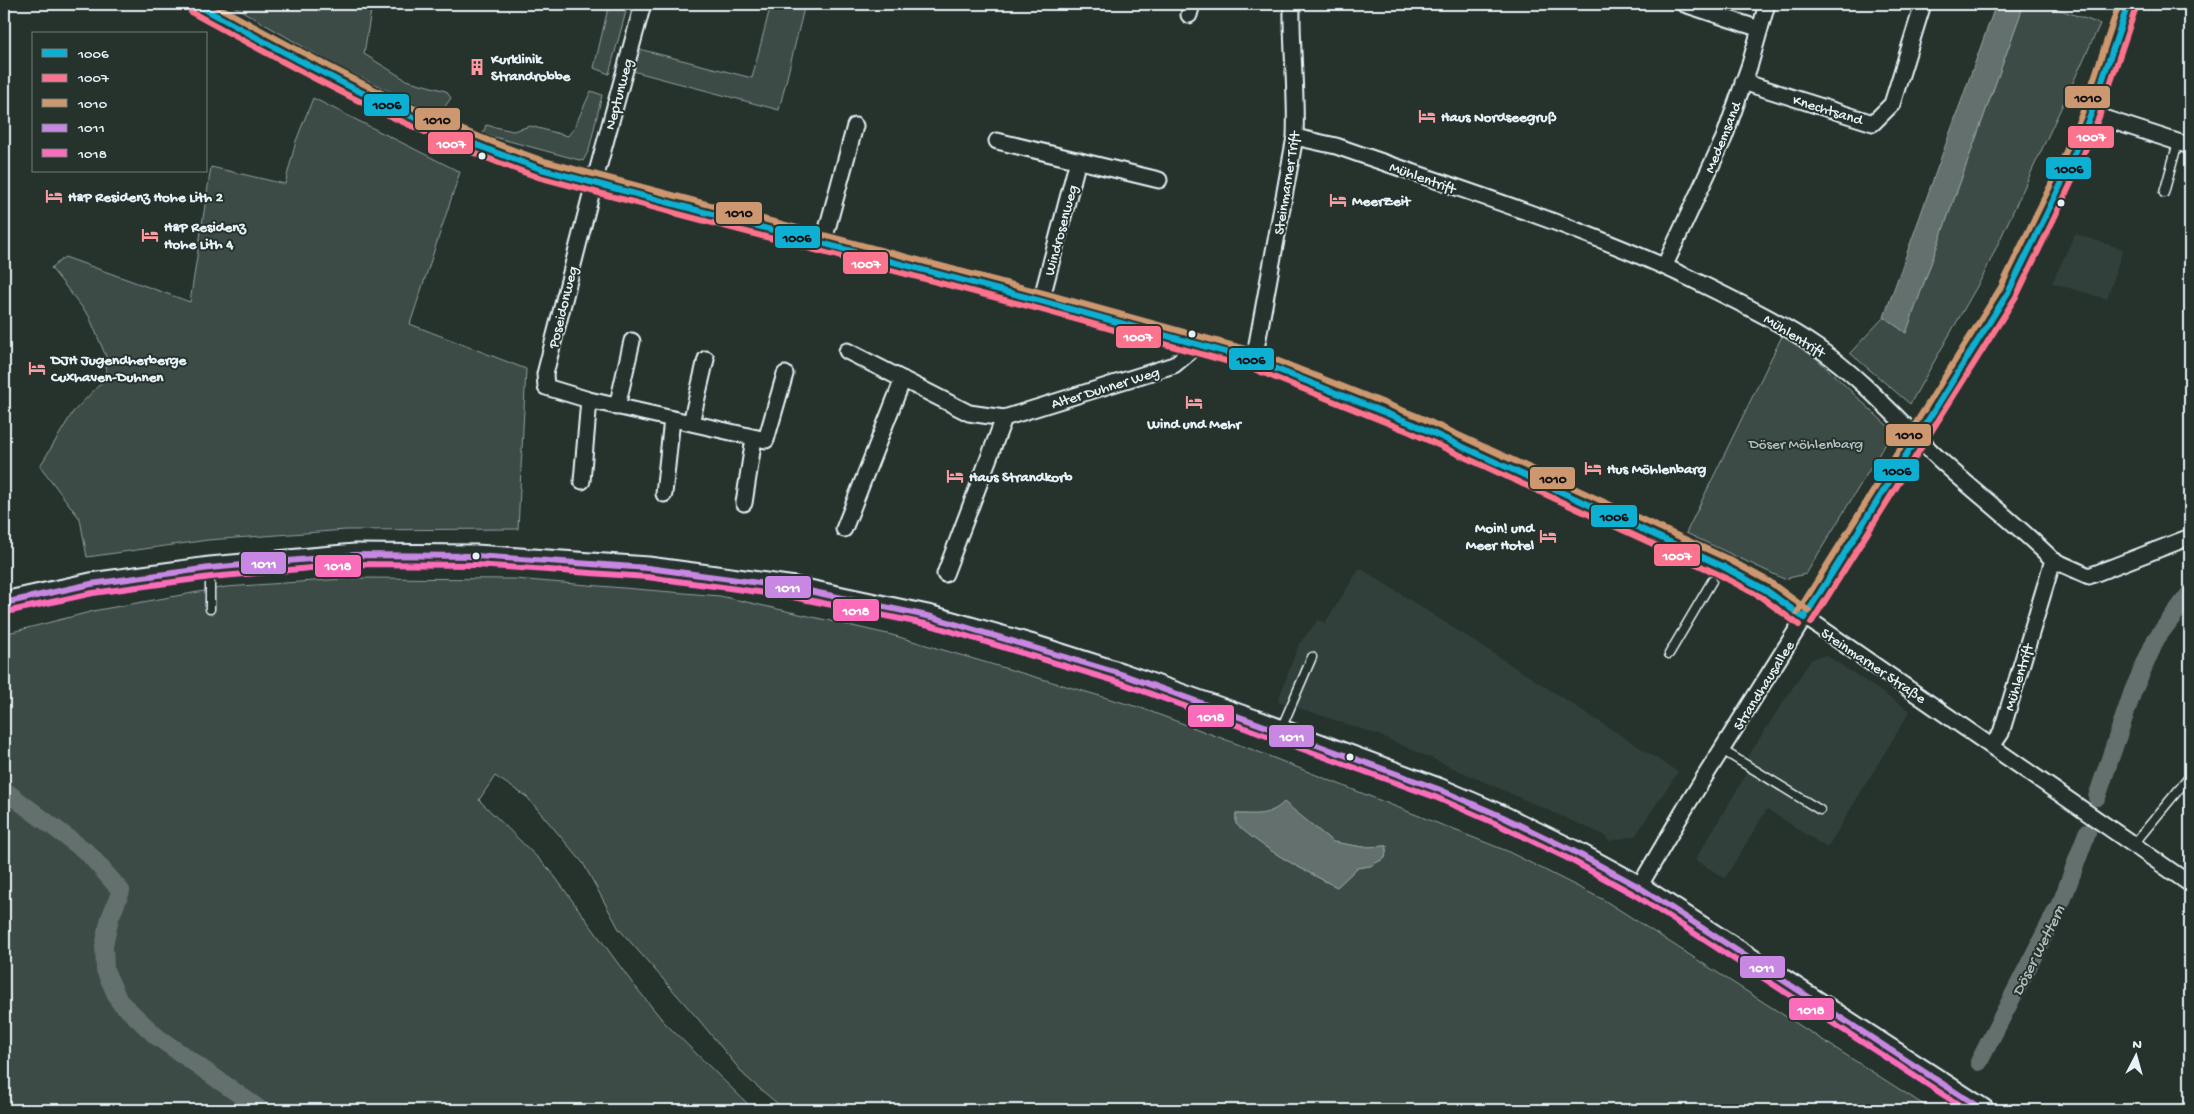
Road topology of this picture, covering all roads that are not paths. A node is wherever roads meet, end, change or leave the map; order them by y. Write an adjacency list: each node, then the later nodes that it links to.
1 (195, 4): 17 (street, Steinmarner Straße)
2 (643, 4): 17 (street, Neptunweg)
3 (1292, 4): 12 (street, Steinmarner Trift)
4 (1684, 4): 8 (street)
5 (1767, 4): 8 (street, Medemsand)
6 (1923, 4): 9 (street, Knechtsand)
7 (2128, 4): 10 (street, Strandhausallee)
8 (1760, 29): 9 (street, Medemsand)
9 (1744, 82): 20 (street, Medemsand)
10 (2091, 114): 14 (street); 34 (street, Strandhausallee)
11 (855, 126): 19 (street)
12 (1295, 137): 20 (street, Mühlentrift); 26 (street, Steinmarner Trift)
13 (997, 141): 15 (street)
14 (2184, 144): 18 (lane)
15 (1078, 160): 16 (street); 21 (street, Windrosenweg)
16 (1159, 180)
17 (594, 183): 19 (street, Steinmarner Straße); 29 (street, Poseidonweg)
18 (2164, 193)
19 (823, 244): 21 (street, Steinmarner Straße)
20 (1665, 265): 34 (street, Mühlentrift)
21 (1041, 300): 23 (street, Steinmarner Straße)
22 (632, 341): 30 (street)
23 (1199, 344): 26 (street, Steinmarner Straße); 31 (street, Alter Duhner Weg)
24 (847, 351): 28 (street, Alter Duhner Weg)
25 (706, 359): 33 (street)
26 (1254, 360): 47 (street, Steinmarner Straße)
27 (785, 374): 35 (street)
28 (903, 379): 31 (street, Alter Duhner Weg); 39 (street)
29 (589, 400): 30 (street, Poseidonweg); 36 (street)
30 (617, 407): 32 (street, Poseidonweg)
31 (1004, 418): 43 (street)
32 (672, 419): 33 (street, Poseidonweg); 37 (street)
33 (691, 423): 35 (street, Poseidonweg)
34 (1917, 437): 41 (street, Mühlentrift); 47 (street, Strandhausallee)
35 (754, 438): 38 (street)
36 (582, 481)
37 (664, 494)
38 (744, 504)
39 (844, 529)
40 (2190, 537): 41 (street)
41 (2053, 560): 51 (street, Mühlentrift)
42 (210, 568): 45 (street); 46 (lane); 50 (street)
43 (945, 574)
44 (1712, 581): 48 (lane)
45 (4, 603)
46 (210, 609)
47 (1804, 618): 51 (street, Steinmarner Straße); 52 (street, Strandhausallee)
48 (1669, 654)
49 (1312, 657): 50 (lane)
50 (1280, 730): 57 (street)
51 (1992, 746): 55 (street, Steinmarner Straße)
52 (1722, 750): 54 (lane); 57 (street, Strandhausallee)
53 (2190, 776): 55 (lane)
54 (1820, 810)
55 (2132, 845): 56 (street, Steinmarner Straße)
56 (2190, 884)
57 (1639, 887): 58 (street)
58 (1983, 1110)

